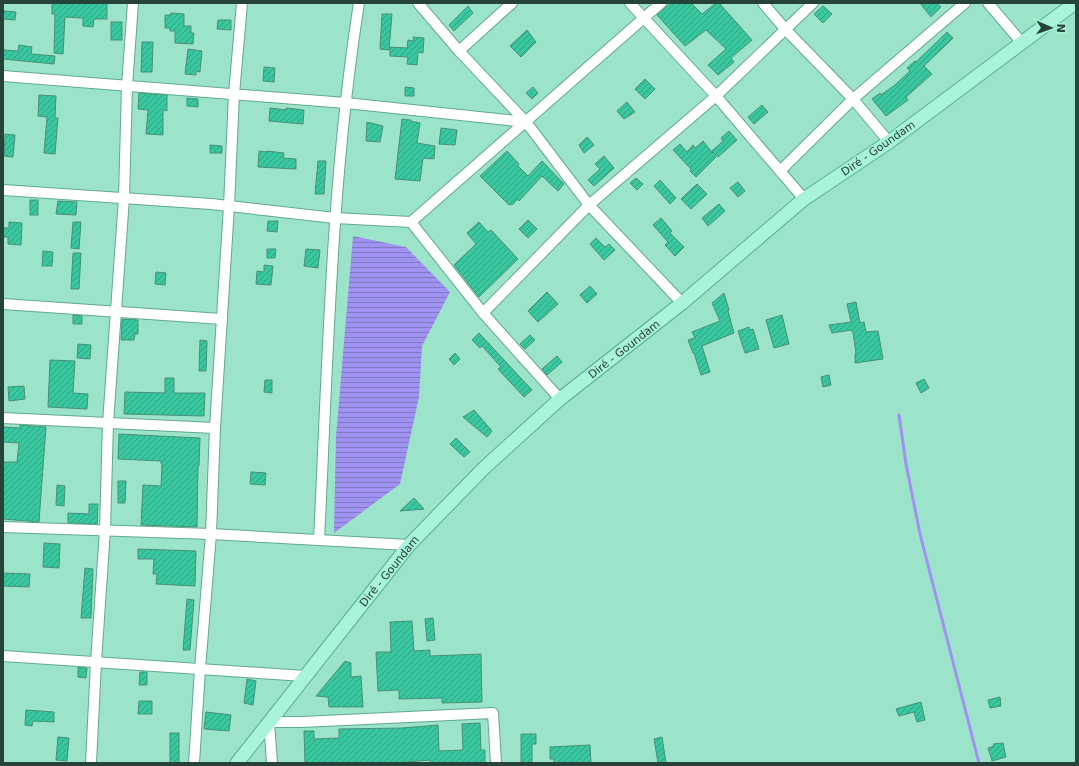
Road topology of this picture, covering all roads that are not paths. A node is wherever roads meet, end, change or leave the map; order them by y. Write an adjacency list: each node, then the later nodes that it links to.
1 (133, 3): 18 (street)
2 (242, 3): 19 (street)
3 (359, 3): 22 (street)
4 (418, 3): 16 (street)
5 (512, 3): 16 (street)
6 (630, 3): 13 (street)
7 (661, 3): 13 (street)
8 (763, 3): 14 (street)
9 (813, 3): 14 (street)
10 (965, 3): 21 (street)
11 (988, 3): 15 (street)
12 (1075, 3): 15 (main road, Diré - Goundam)
13 (644, 19): 20 (street); 23 (street)
14 (786, 30): 20 (street); 21 (street)
15 (1022, 43): 24 (main road, Diré - Goundam)
16 (459, 51): 23 (street)
17 (3, 76): 18 (street)
18 (127, 86): 19 (street); 27 (street)
19 (234, 94): 22 (street); 30 (street)
20 (716, 96): 25 (street); 29 (street)
21 (853, 99): 24 (street); 25 (street)
22 (346, 103): 23 (street); 31 (street)
23 (526, 122): 29 (street); 32 (street)
24 (889, 142): 28 (main road, Diré - Goundam)
25 (780, 171): 28 (street)
26 (3, 190): 27 (street)
27 (124, 198): 30 (street); 35 (street)
28 (804, 199): 33 (main road, Diré - Goundam)
29 (589, 205): 33 (street); 36 (street)
30 (229, 206): 31 (street); 37 (street)
31 (335, 218): 32 (street); 45 (street)
32 (411, 222): 36 (street)
33 (682, 303): 38 (main road, Diré - Goundam)
34 (3, 304): 35 (street)
35 (115, 312): 37 (street); 40 (street)
36 (483, 313): 38 (street)
37 (222, 319): 41 (street)
38 (560, 399): 46 (main road, Diré - Goundam)
39 (3, 418): 40 (street)
40 (108, 423): 41 (street); 43 (street)
41 (215, 428): 44 (street)
42 (3, 526): 43 (street)
43 (105, 530): 44 (street); 48 (street)
44 (211, 534): 45 (street); 49 (street)
45 (319, 540): 46 (street)
46 (409, 545): 50 (main road, Diré - Goundam)
47 (3, 656): 48 (street)
48 (96, 662): 49 (street); 52 (street)
49 (200, 669): 50 (street); 53 (street)
50 (306, 676): 51 (main road, Diré - Goundam)
51 (269, 722): 54 (main road, Diré - Goundam); 55 (street); 56 (street)
52 (91, 763)
53 (194, 763)
54 (238, 763)
55 (272, 763)
56 (496, 763)

